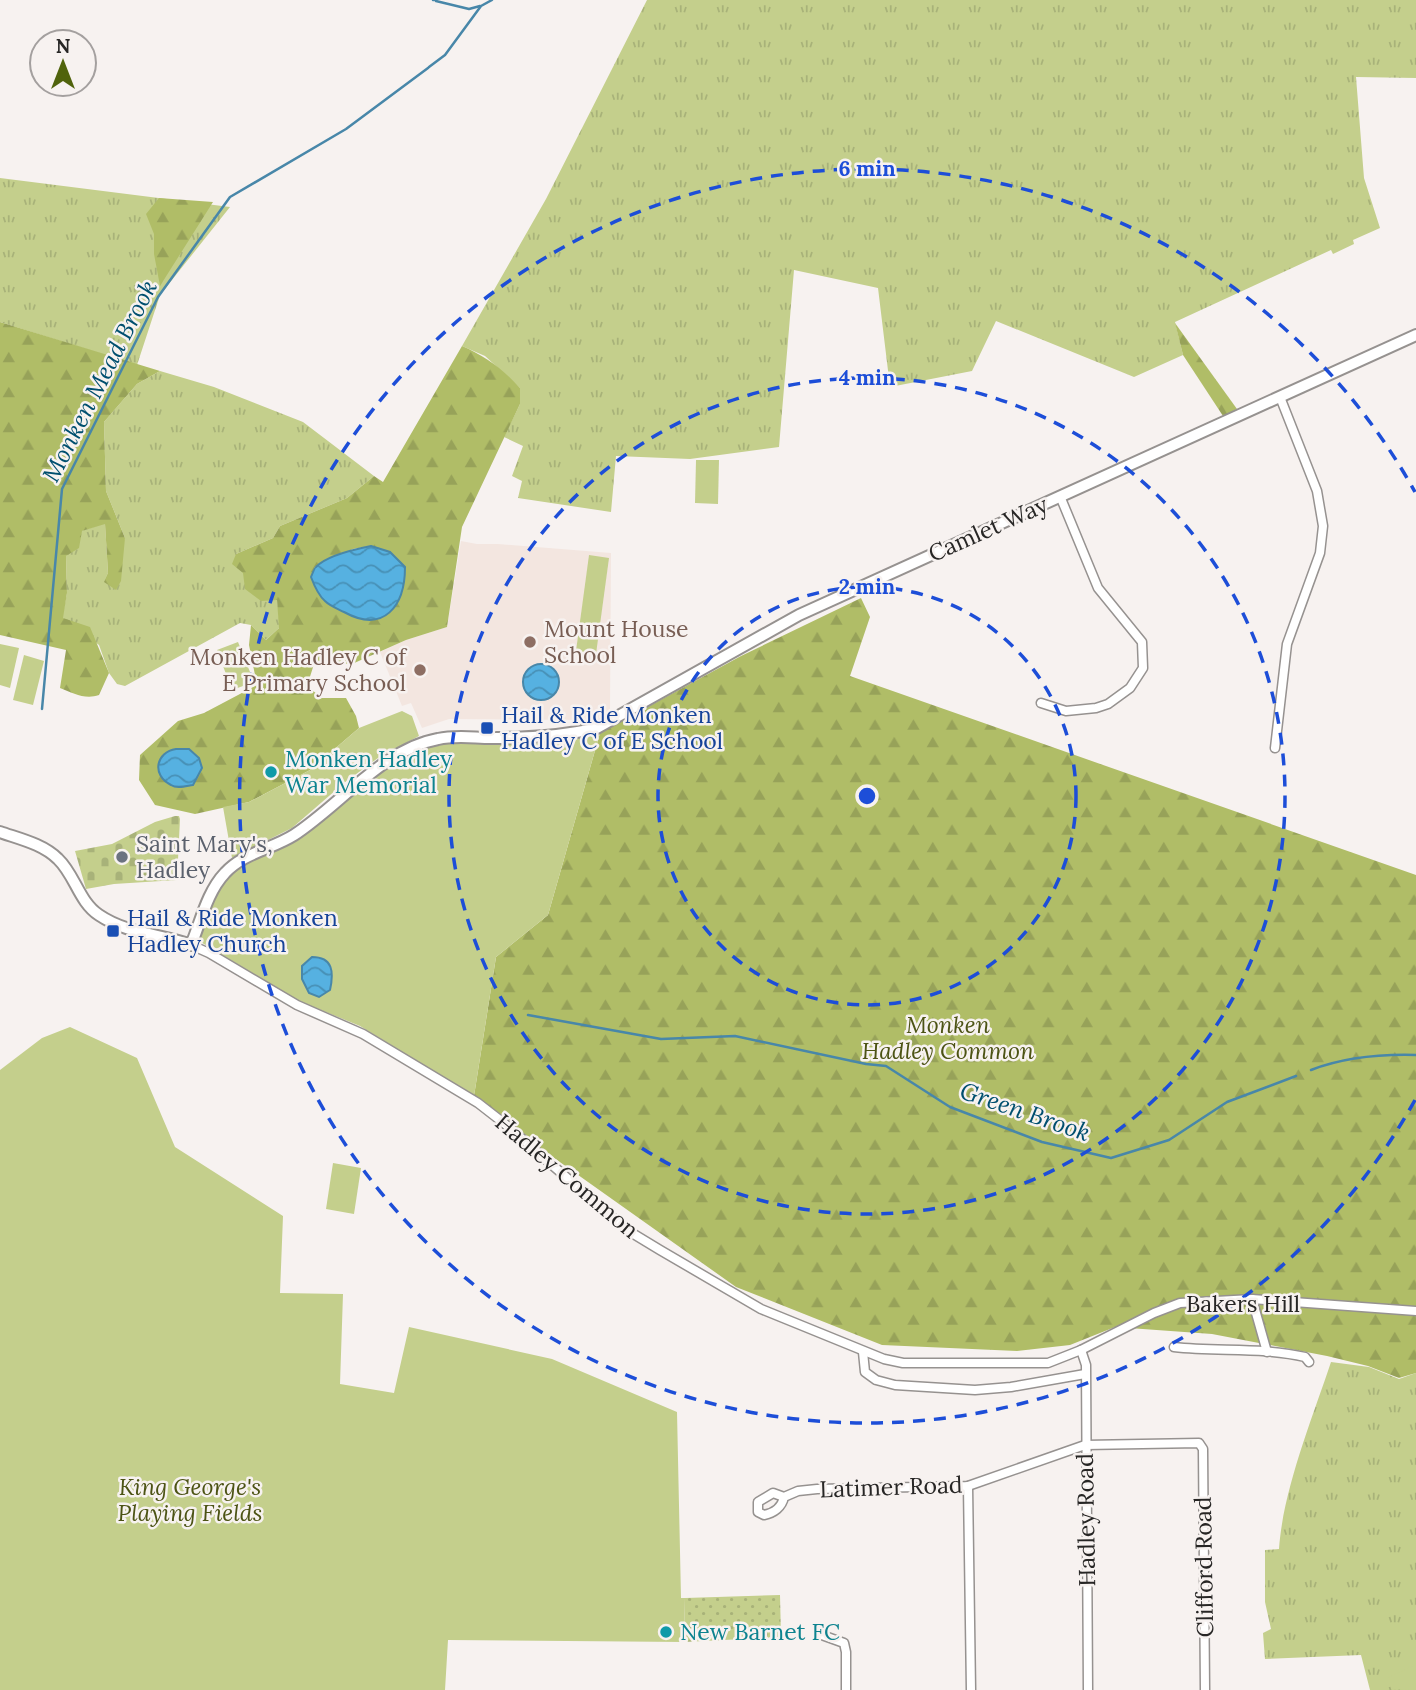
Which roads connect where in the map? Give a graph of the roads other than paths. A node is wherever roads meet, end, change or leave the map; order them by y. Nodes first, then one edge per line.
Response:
1 (1416, 335) edge
2 (1280, 397) junction
3 (1060, 496) junction
4 (1041, 703) dead end
5 (1275, 748) dead end
6 (0, 832) edge
7 (191, 945) junction
8 (1252, 1299) junction
9 (1416, 1311) edge
10 (1174, 1347) dead end
11 (1081, 1350) junction
12 (863, 1352) junction
13 (1267, 1352) junction
14 (1308, 1362) dead end
15 (1085, 1374) junction
16 (1202, 1444) joint
17 (1085, 1445) junction
18 (968, 1486) junction
19 (784, 1497) dead end
20 (819, 1634) dead end
21 (846, 1690) edge
22 (971, 1690) edge
23 (1088, 1690) edge
24 (1205, 1690) edge

1 - 2 street, Camlet Way
2 - 3 street, Camlet Way
2 - 5 street
3 - 4 street
3 - 7 street, Camlet Way
6 - 7 street
7 - 12 street, Hadley Common
8 - 9 street, Bakers Hill
8 - 11 street, Bakers Hill
8 - 13 street
10 - 13 street
11 - 12 street, Hadley Common
11 - 15 street, Hadley Road
12 - 15 street
13 - 14 street
15 - 17 street, Hadley Road
16 - 17 street, Latimer Road
16 - 24 street, Clifford Road
17 - 18 street, Latimer Road
17 - 23 street, Hadley Road
18 - 19 street, Latimer Road
18 - 22 street
20 - 21 street

